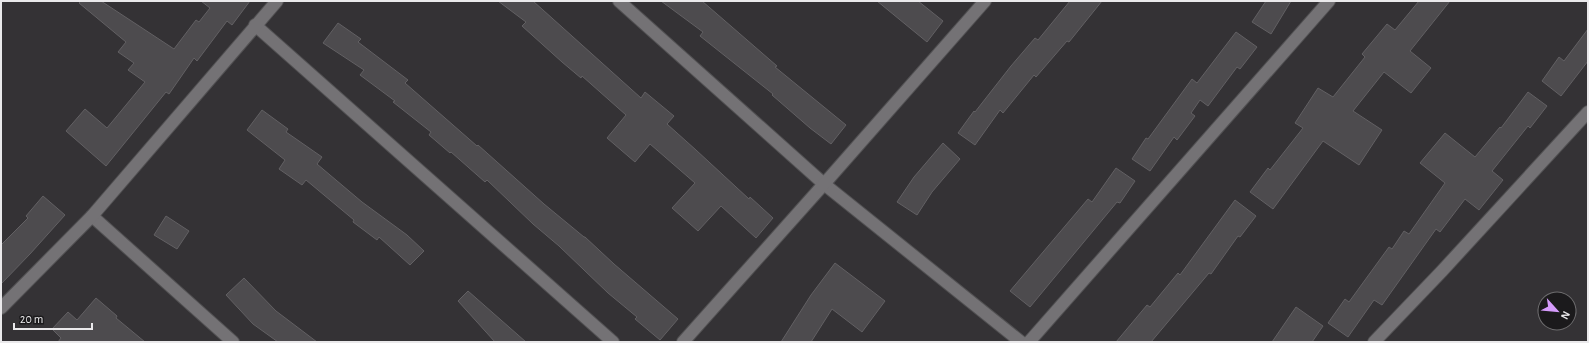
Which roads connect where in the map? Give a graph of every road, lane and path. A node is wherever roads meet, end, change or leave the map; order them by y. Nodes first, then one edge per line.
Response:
1 (277, 1) edge
2 (619, 1) edge
3 (985, 1) edge
4 (1329, 1) edge
5 (255, 25) junction
6 (1588, 112) edge
7 (824, 184) junction
8 (92, 216) junction
9 (1, 308) edge
10 (233, 342) edge
11 (612, 342) edge
12 (683, 342) edge
13 (1021, 342) edge
14 (1029, 342) edge
15 (1374, 342) edge

1 - 5 street
2 - 7 street
3 - 7 street
4 - 14 street
5 - 8 street
5 - 11 street
6 - 15 street
7 - 12 street
7 - 13 street
8 - 9 street
8 - 10 street

